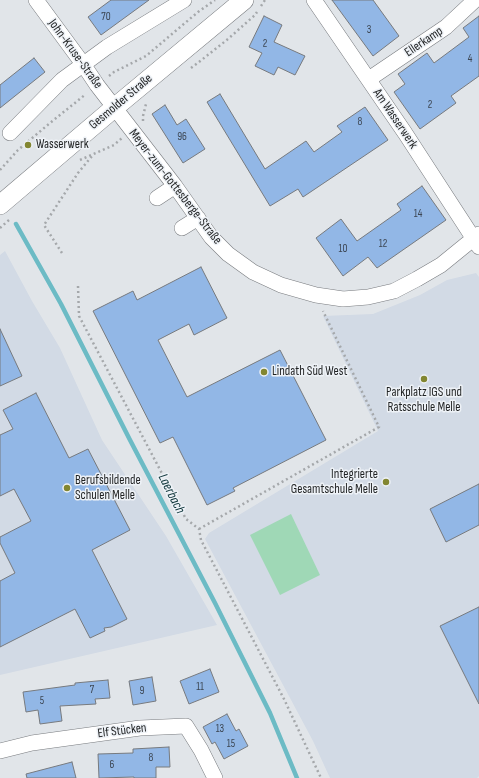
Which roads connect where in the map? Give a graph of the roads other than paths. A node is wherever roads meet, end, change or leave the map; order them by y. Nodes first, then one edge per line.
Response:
1 (36, 0) edge
2 (184, 0) edge
3 (244, 0) edge
4 (314, 0) edge
5 (475, 0) edge
6 (83, 64) junction
7 (368, 79) junction
8 (114, 108) junction
9 (10, 133) dead end
10 (175, 186) junction
11 (157, 198) dead end
12 (0, 205) edge
13 (198, 218) junction
14 (182, 228) dead end
15 (477, 240) edge
16 (0, 751) edge
17 (215, 778) edge

1 - 6 street, John-Kruse-Straße
2 - 6 street
3 - 8 main road, Gesmolder Straße
4 - 7 street, Am Wasserwerk
5 - 7 street, Ellerkamp
6 - 8 street, John-Kruse-Straße
6 - 9 street
7 - 15 street, Am Wasserwerk
8 - 10 street, Meyer-zum-Gottesberge-Straße
8 - 12 main road, Gesmolder Straße
10 - 11 street
10 - 13 street, Meyer-zum-Gottesberge-Straße
13 - 14 street
13 - 15 street, Meyer-zum-Gottesberge-Straße
16 - 17 street, Elf Stücken

